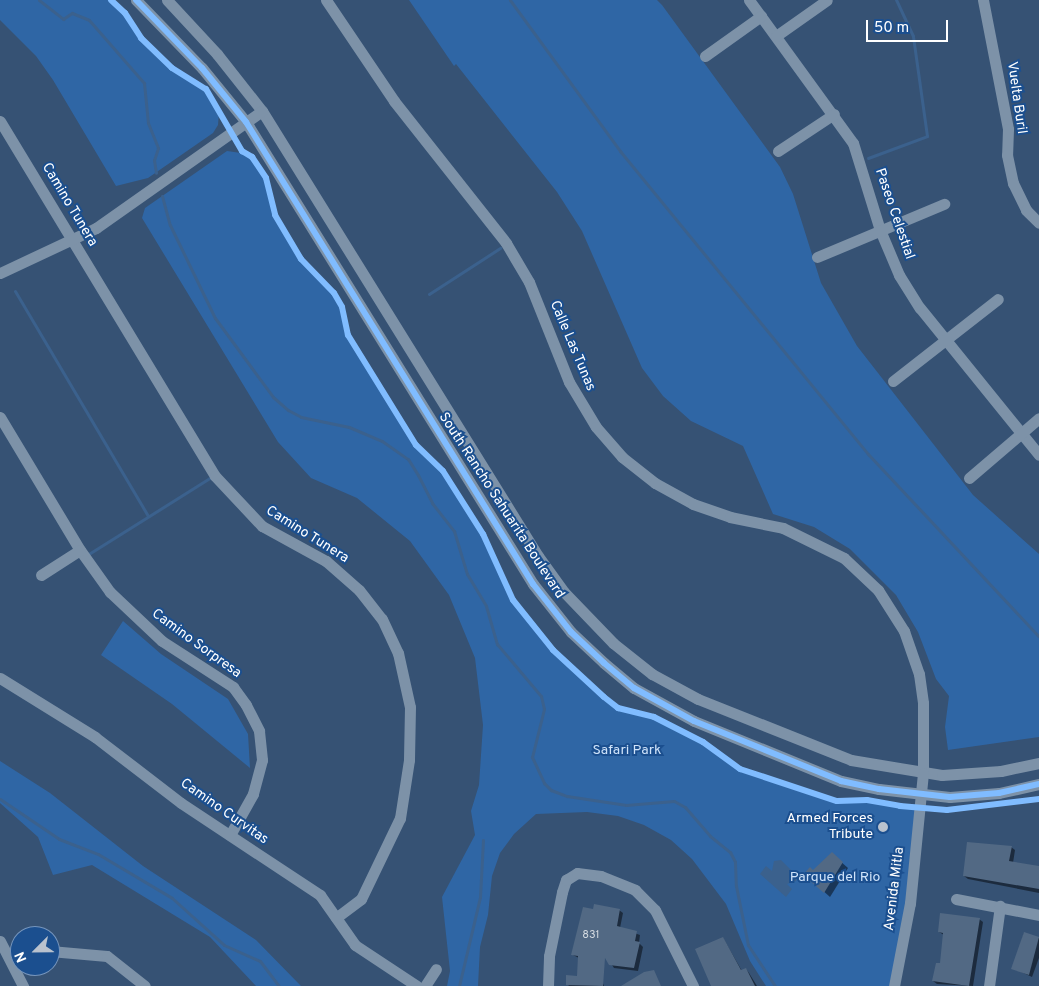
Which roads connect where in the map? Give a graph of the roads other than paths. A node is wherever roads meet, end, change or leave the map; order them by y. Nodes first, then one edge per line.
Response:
1 (136, 0) edge
2 (167, 0) edge
3 (326, 0) edge
4 (749, 0) edge
5 (827, 0) edge
6 (983, 0) edge
7 (761, 16) junction
8 (776, 36) junction
9 (705, 56) dead end
10 (262, 111) junction
11 (834, 114) junction
12 (0, 121) edge
13 (246, 122) junction
14 (778, 151) dead end
15 (944, 204) dead end
16 (1039, 223) edge
17 (880, 230) junction
18 (72, 240) junction
19 (817, 257) dead end
20 (0, 273) edge
21 (998, 299) dead end
22 (945, 340) junction
23 (893, 381) dead end
24 (0, 418) edge
25 (1039, 418) edge
26 (1021, 434) junction
27 (1039, 455) edge
28 (969, 478) dead end
29 (80, 550) junction
30 (41, 575) dead end
31 (0, 678) edge
32 (1039, 763) edge
33 (923, 773) junction
34 (1039, 784) edge
35 (921, 795) junction
36 (230, 835) junction
37 (956, 899) dead end
38 (1000, 906) junction
39 (1039, 916) edge
40 (336, 918) junction
41 (0, 941) edge
42 (60, 953) edge
43 (10, 955) edge
44 (436, 969) dead end
45 (145, 986) edge
46 (417, 986) edge
47 (425, 986) edge
48 (548, 986) edge
49 (693, 986) edge
50 (894, 986) edge
51 (989, 986) edge

1 - 13 street, South Rancho Sahuarita Boulevard
2 - 10 street, South Rancho Sahuarita Boulevard
3 - 33 street, Calle Las Tunas
4 - 7 street, Paseo Celestial
5 - 8 street
6 - 16 street, Vuelta Buril
7 - 8 street, Paseo Celestial
7 - 9 street
8 - 11 street, Paseo Celestial
10 - 13 street
10 - 33 street, South Rancho Sahuarita Boulevard
11 - 14 street
11 - 17 street, Paseo Celestial
12 - 18 street, Camino Tunera
13 - 18 street
13 - 35 street, South Rancho Sahuarita Boulevard
15 - 17 street
17 - 19 street
17 - 22 street, Paseo Celestial
18 - 20 street
18 - 40 street, Camino Tunera
21 - 22 street
22 - 23 street
22 - 26 street, Paseo Celestial
24 - 29 street, Camino Sorpresa
25 - 26 street
26 - 27 street, Paseo Celestial
26 - 28 street
29 - 30 street
29 - 36 street, Camino Sorpresa
31 - 36 street, Camino Curvitas
32 - 33 street, South Rancho Sahuarita Boulevard
33 - 35 street, Calle Las Tunas
34 - 35 street, South Rancho Sahuarita Boulevard
35 - 50 street, Avenida Mitla
36 - 40 street, Camino Curvitas
37 - 38 street
38 - 39 street
38 - 51 street
40 - 46 street, Camino Curvitas
41 - 43 street
42 - 45 street
44 - 47 street
48 - 49 street

